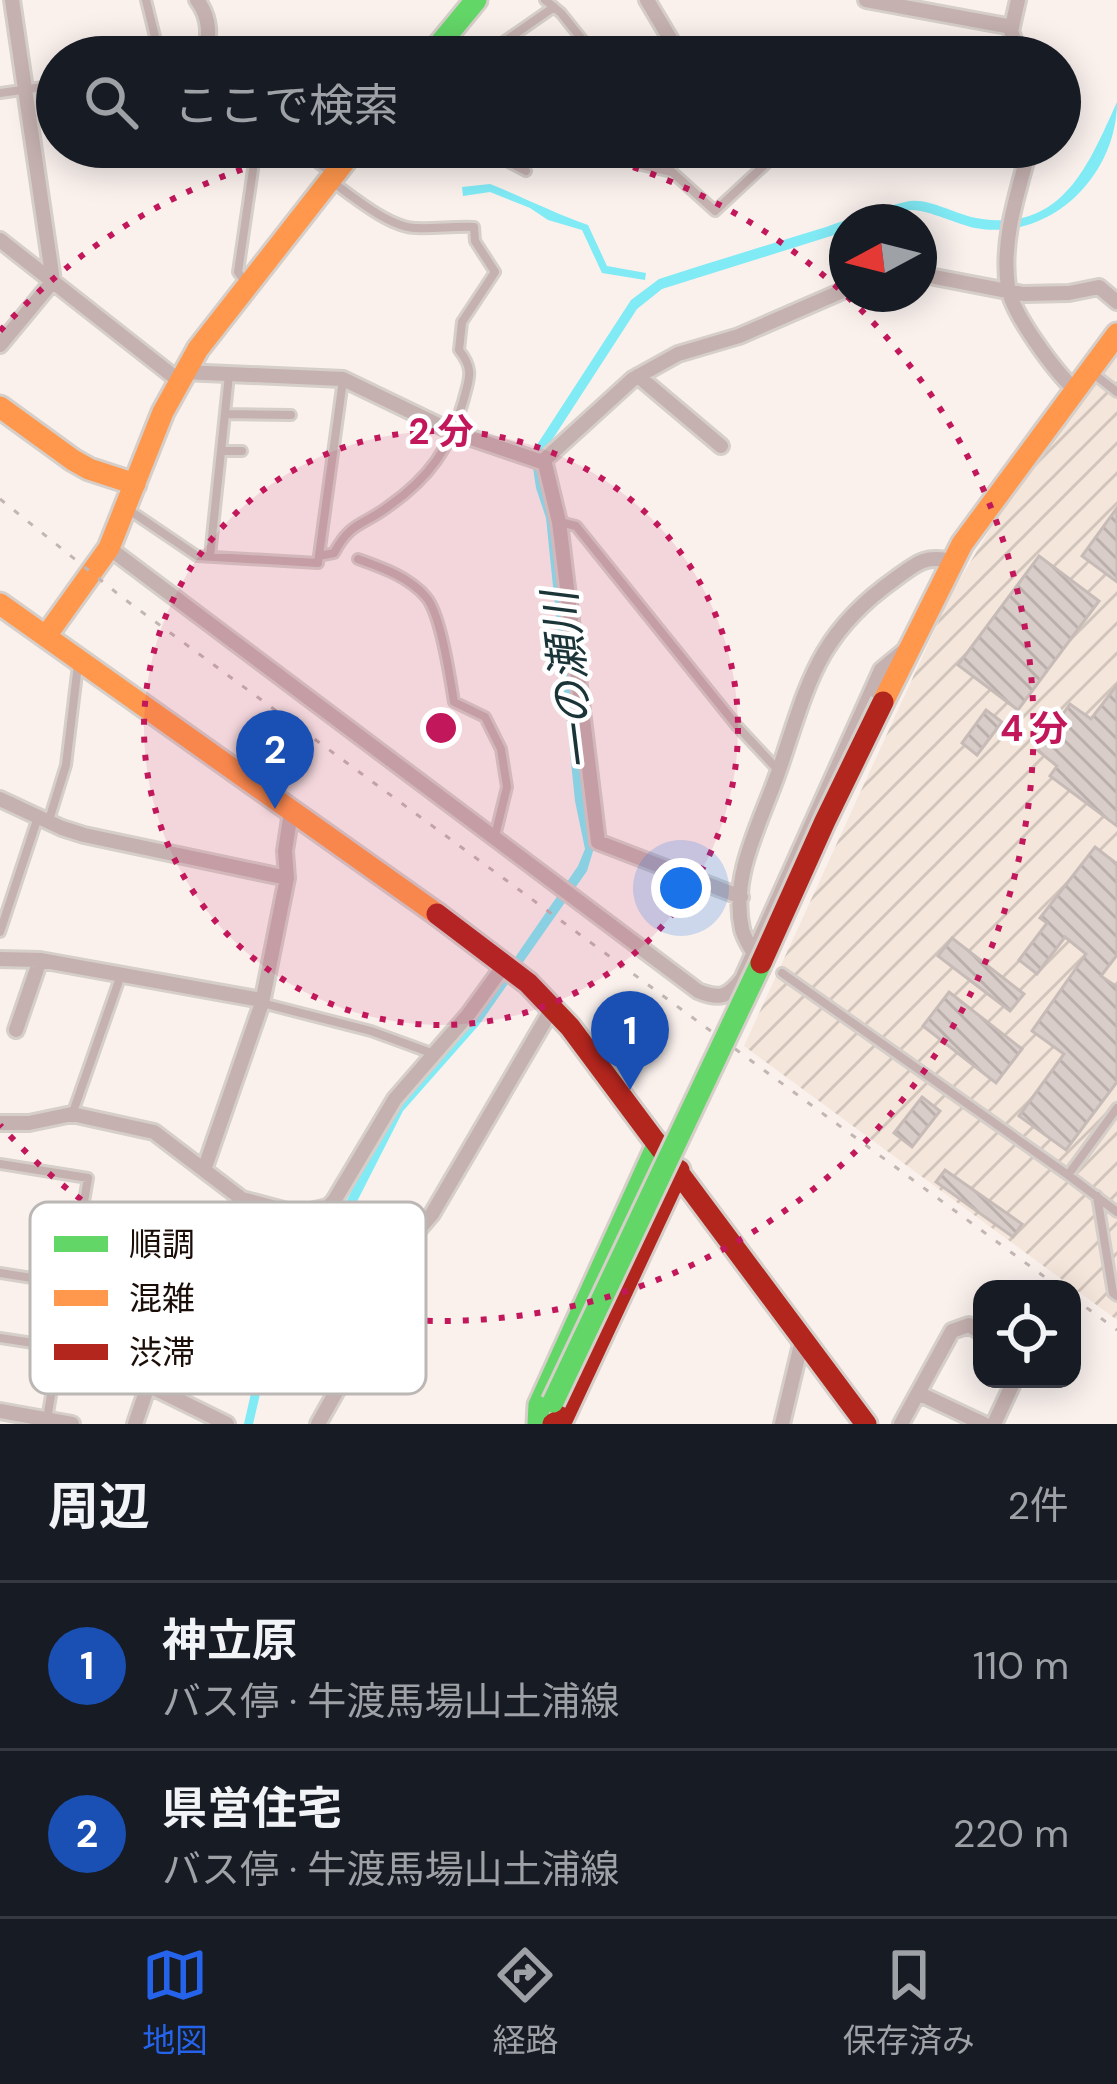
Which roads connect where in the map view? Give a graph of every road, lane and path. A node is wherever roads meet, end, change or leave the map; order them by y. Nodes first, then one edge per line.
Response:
1 (12, 0) edge
2 (146, 0) edge
3 (197, 0) edge
4 (476, 0) edge
5 (545, 0) edge
6 (646, 0) edge
7 (866, 0) edge
8 (1018, 0) edge
9 (554, 7) junction
10 (1012, 27) junction
11 (155, 36) edge
12 (206, 36) edge
13 (446, 36) edge
14 (512, 36) edge
15 (578, 36) edge
16 (668, 36) edge
17 (1012, 36) edge
18 (36, 87) edge
19 (25, 88) junction
20 (0, 93) edge
21 (36, 164) edge
22 (37, 168) edge
23 (253, 168) edge
24 (324, 168) edge
25 (339, 168) edge
26 (520, 168) edge
27 (654, 168) edge
28 (761, 168) edge
29 (1025, 168) edge
30 (526, 171) dead end
31 (333, 176) junction
32 (0, 240) edge
33 (937, 277) edge
34 (53, 281) junction
35 (247, 284) junction
36 (1008, 290) junction
37 (829, 297) edge
38 (1117, 302) edge
39 (1114, 344) edge
40 (0, 345) edge
41 (1090, 371) junction
42 (229, 375) junction
43 (181, 376) junction
44 (638, 376) junction
45 (343, 379) junction
46 (1076, 390) junction
47 (1117, 392) edge
48 (0, 406) edge
49 (225, 414) junction
50 (292, 415) dead end
51 (454, 432) junction
52 (721, 446) dead end
53 (221, 451) junction
54 (242, 451) dead end
55 (544, 460) junction
56 (135, 484) junction
57 (125, 508) junction
58 (559, 522) junction
59 (110, 548) junction
60 (210, 556) junction
61 (319, 556) junction
62 (358, 559) dead end
63 (952, 561) junction
64 (0, 604) edge
65 (46, 636) junction
66 (910, 646) junction
67 (79, 660) junction
68 (779, 771) junction
69 (0, 799) edge
70 (291, 812) junction
71 (43, 819) junction
72 (494, 837) junction
73 (287, 878) junction
74 (741, 897) junction
75 (0, 932) edge
76 (754, 954) junction
77 (0, 959) edge
78 (40, 960) junction
79 (505, 964) junction
80 (782, 973) dead end
81 (121, 975) junction
82 (262, 1003) junction
83 (553, 1006) junction
84 (16, 1030) dead end
85 (435, 1054) junction
86 (1117, 1108) edge
87 (72, 1114) junction
88 (0, 1124) edge
89 (658, 1143) junction
90 (0, 1164) edge
91 (204, 1170) junction
92 (679, 1170) junction
93 (1067, 1175) junction
94 (1096, 1196) junction
95 (84, 1202) edge
96 (250, 1202) edge
97 (333, 1202) edge
98 (1117, 1212) edge
99 (426, 1221) edge
100 (0, 1273) edge
101 (30, 1278) edge
102 (1117, 1296) edge
103 (973, 1327) edge
104 (803, 1336) junction
105 (0, 1338) edge
106 (30, 1343) edge
107 (1012, 1388) edge
108 (918, 1393) junction
109 (51, 1394) edge
110 (145, 1394) edge
111 (166, 1394) edge
112 (335, 1394) edge
113 (0, 1411) edge
114 (553, 1413) edge
115 (29, 1420) edge
116 (46, 1420) junction
117 (72, 1424) edge
118 (135, 1424) edge
119 (226, 1424) edge
120 (318, 1424) edge
121 (540, 1424) edge
122 (782, 1424) edge
123 (866, 1424) edge
124 (901, 1424) edge
125 (984, 1424) edge
126 (994, 1424) edge

1 - 19 street
2 - 11 lane
3 - 12 street
4 - 13 main road
5 - 9 lane
6 - 16 street
7 - 10 street
8 - 10 street
9 - 14 lane
9 - 15 lane
10 - 17 street
18 - 19 lane
19 - 20 lane
19 - 21 street
22 - 34 street
23 - 35 lane
24 - 31 street
25 - 31 main road
26 - 30 lane
27 - 28 lane
29 - 36 street
31 - 35 main road
31 - 51 lane
32 - 34 street
33 - 36 street
34 - 40 street
34 - 43 street
35 - 43 main road
36 - 38 street
36 - 46 street
37 - 44 street
39 - 41 main road
41 - 46 main road
41 - 47 lane
42 - 43 street
42 - 45 street
42 - 49 lane
43 - 56 main road
44 - 52 street
44 - 55 street
45 - 51 street
45 - 61 lane
46 - 63 main road
48 - 56 main road
49 - 50 lane
49 - 53 lane
51 - 55 street
51 - 61 lane
53 - 54 lane
53 - 60 lane
55 - 58 street
56 - 57 main road
57 - 59 main road
57 - 60 lane
58 - 68 lane
58 - 74 street
59 - 65 main road
59 - 72 street
60 - 61 lane
62 - 72 lane
63 - 66 main road
63 - 68 street
64 - 65 main road
65 - 67 main road
66 - 76 street
66 - 114 main road, bridge
67 - 70 main road
67 - 71 lane
68 - 74 street
69 - 71 street
70 - 73 street
70 - 79 main road
71 - 73 street
71 - 75 lane
72 - 76 street
73 - 82 street
74 - 76 street
77 - 78 street
78 - 81 street
78 - 84 street
79 - 83 main road
79 - 85 street
80 - 93 lane
81 - 82 street
81 - 87 lane
82 - 85 lane
82 - 91 street
83 - 89 main road
83 - 99 street
85 - 97 street
86 - 93 lane
87 - 88 street
87 - 91 street
89 - 92 main road
89 - 121 main road
90 - 95 lane
91 - 96 street
92 - 104 main road
92 - 114 main road
93 - 94 lane
94 - 98 lane
94 - 102 lane
100 - 101 lane
103 - 108 street
104 - 122 street
104 - 123 main road
105 - 106 lane
107 - 126 street
108 - 124 street
108 - 125 street
109 - 116 lane
110 - 118 street
111 - 119 street
112 - 120 street
113 - 115 street
114 - 121 main road
115 - 116 street
116 - 117 street

